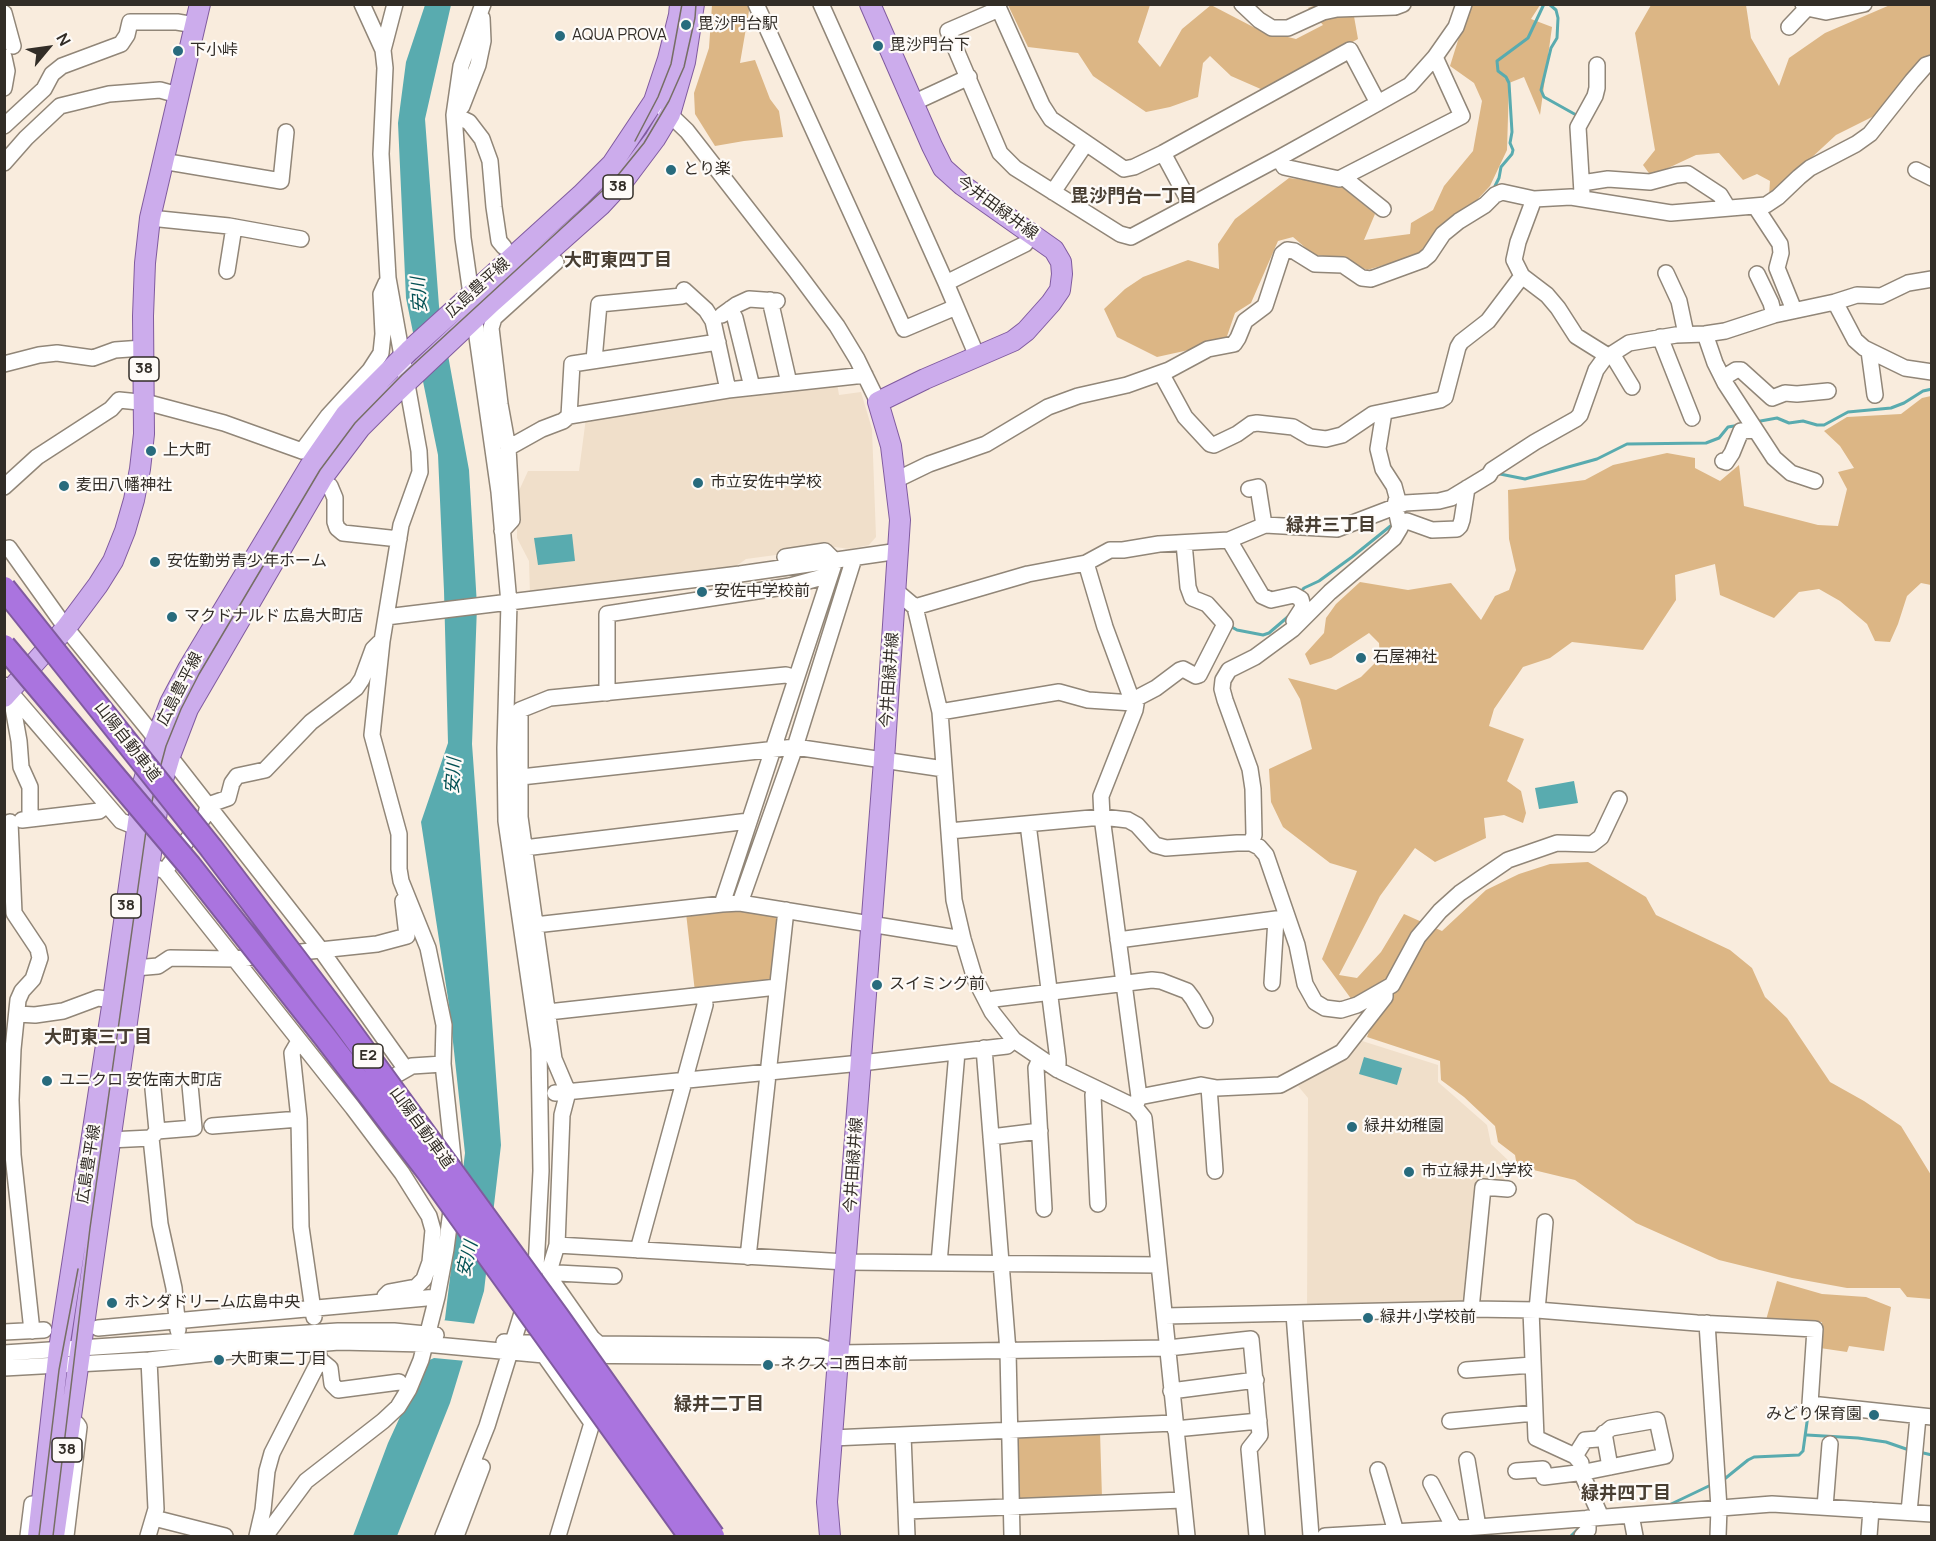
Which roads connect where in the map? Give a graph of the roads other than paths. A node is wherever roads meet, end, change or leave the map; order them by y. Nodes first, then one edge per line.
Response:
1 (200, 4) edge
2 (362, 4) edge
3 (395, 4) edge
4 (680, 4) edge
5 (694, 4) edge
6 (756, 4) edge
7 (821, 4) edge
8 (870, 4) edge
9 (1242, 4) edge
10 (1404, 4) edge
11 (1464, 4) edge
12 (1864, 4) edge
13 (1805, 6) edge
14 (482, 7) edge
15 (4, 13) edge
16 (195, 25) junction
17 (1789, 27) dead end
18 (383, 50) junction
19 (1435, 57) junction
20 (7, 61) edge
21 (1932, 63) edge
22 (1597, 65) dead end
23 (969, 77) junction
24 (4, 88) edge
25 (178, 95) junction
26 (654, 101) junction
27 (913, 103) junction
28 (1378, 104) junction
29 (670, 114) junction
30 (453, 115) junction
31 (4, 126) edge
32 (286, 132) dead end
33 (1086, 143) junction
34 (1163, 153) junction
35 (1279, 158) junction
36 (162, 162) junction
37 (4, 163) edge
38 (1916, 170) dead end
39 (1343, 177) junction
40 (1932, 178) edge
41 (1582, 183) junction
42 (1053, 192) junction
43 (1534, 199) junction
44 (1582, 200) junction
45 (1191, 205) junction
46 (1755, 206) junction
47 (1728, 208) junction
48 (1383, 209) dead end
49 (150, 218) junction
50 (234, 227) junction
51 (1032, 234) junction
52 (301, 239) dead end
53 (504, 247) dead end
54 (556, 262) dead end
55 (227, 271) dead end
56 (1666, 273) dead end
57 (1757, 274) dead end
58 (1522, 276) junction
59 (388, 278) junction
60 (1932, 279) edge
61 (946, 283) junction
62 (468, 297) junction
63 (1835, 302) junction
64 (956, 307) junction
65 (730, 309) junction
66 (1794, 310) junction
67 (1774, 315) junction
68 (713, 321) junction
69 (472, 322) junction
70 (1686, 334) junction
71 (1705, 334) junction
72 (1660, 337) junction
73 (718, 342) junction
74 (144, 348) junction
75 (1869, 351) junction
76 (406, 354) junction
77 (1610, 355) junction
78 (977, 356) junction
79 (594, 360) junction
80 (4, 364) edge
81 (1932, 372) edge
82 (1161, 373) junction
83 (865, 375) junction
84 (412, 377) junction
85 (1723, 378) junction
86 (789, 383) junction
87 (752, 387) junction
88 (1632, 387) dead end
89 (728, 390) junction
90 (1828, 391) dead end
91 (1875, 395) dead end
92 (144, 402) junction
93 (878, 402) junction
94 (1384, 412) junction
95 (569, 416) junction
96 (1692, 418) dead end
97 (1755, 430) junction
98 (508, 448) junction
99 (1723, 461) dead end
100 (896, 480) junction
101 (1815, 480) dead end
102 (330, 486) dead end
103 (4, 487) edge
104 (1249, 489) dead end
105 (1467, 489) junction
106 (1395, 505) junction
107 (1399, 523) junction
108 (1264, 525) junction
109 (502, 531) junction
110 (399, 539) junction
111 (1229, 540) junction
112 (1184, 543) junction
113 (9, 548) dead end
114 (898, 551) junction
115 (854, 558) junction
116 (1086, 563) junction
117 (833, 568) junction
118 (4, 588) edge
119 (896, 591) junction
120 (505, 603) junction
121 (915, 606) junction
122 (386, 617) junction
123 (66, 628) junction
124 (382, 641) junction
125 (1274, 644) junction
126 (4, 646) edge
127 (796, 678) junction
128 (6, 691) edge
129 (607, 693) junction
130 (1134, 707) junction
131 (940, 712) junction
132 (156, 739) junction
133 (795, 747) junction
134 (772, 749) junction
135 (170, 756) junction
136 (884, 760) junction
137 (944, 769) junction
138 (521, 777) junction
139 (1619, 799) dead end
140 (107, 805) junction
141 (208, 805) junction
142 (1102, 817) junction
143 (30, 819) junction
144 (749, 821) junction
145 (7, 822) edge
146 (1028, 824) junction
147 (136, 827) junction
148 (949, 831) junction
149 (1251, 843) junction
150 (524, 848) junction
151 (157, 868) junction
152 (401, 881) junction
153 (741, 903) junction
154 (722, 904) junction
155 (786, 910) junction
156 (1282, 920) junction
157 (872, 924) junction
158 (535, 925) junction
159 (963, 939) junction
160 (1118, 940) junction
161 (321, 950) junction
162 (235, 958) junction
163 (135, 968) junction
164 (1124, 983) junction
165 (1272, 983) dead end
166 (777, 987) junction
167 (1385, 990) junction
168 (1050, 993) junction
169 (704, 995) junction
170 (113, 1000) junction
171 (987, 1002) junction
172 (13, 1004) edge
173 (548, 1012) junction
174 (1206, 1020) dead end
175 (1014, 1040) junction
176 (299, 1041) junction
177 (984, 1048) junction
178 (539, 1049) junction
179 (957, 1052) junction
180 (1040, 1059) junction
181 (861, 1063) junction
182 (443, 1064) junction
183 (405, 1068) junction
184 (1058, 1070) junction
185 (768, 1072) junction
186 (684, 1080) junction
187 (190, 1085) dead end
188 (1209, 1086) junction
189 (1095, 1088) junction
190 (153, 1089) dead end
191 (562, 1092) junction
192 (1137, 1102) junction
193 (353, 1108) junction
194 (299, 1119) junction
195 (212, 1126) dead end
196 (1040, 1131) junction
197 (154, 1134) junction
198 (541, 1137) junction
199 (991, 1137) junction
200 (109, 1140) junction
201 (9, 1158) edge
202 (1215, 1171) dead end
203 (1508, 1189) dead end
204 (1098, 1204) dead end
205 (1044, 1209) dead end
206 (1545, 1221) dead end
207 (557, 1245) junction
208 (638, 1250) junction
209 (748, 1257) junction
210 (846, 1262) junction
211 (939, 1263) junction
212 (1002, 1264) junction
213 (1159, 1265) junction
214 (614, 1276) dead end
215 (550, 1278) junction
216 (437, 1297) junction
217 (384, 1301) junction
218 (1471, 1309) junction
219 (1534, 1310) junction
220 (314, 1314) junction
221 (1294, 1314) junction
222 (1165, 1316) junction
223 (177, 1321) junction
224 (1707, 1323) junction
225 (98, 1328) dead end
226 (4, 1332) edge
227 (428, 1339) junction
228 (179, 1342) junction
229 (508, 1348) junction
230 (1168, 1348) junction
231 (601, 1350) junction
232 (1008, 1351) junction
233 (4, 1353) edge
234 (839, 1353) junction
235 (544, 1355) junction
236 (80, 1356) junction
237 (59, 1357) junction
238 (149, 1360) junction
239 (1532, 1365) junction
240 (4, 1368) edge
241 (1466, 1370) dead end
242 (1256, 1380) junction
243 (399, 1382) dead end
244 (1172, 1391) junction
245 (1534, 1413) junction
246 (491, 1416) junction
247 (1925, 1417) edge
248 (1259, 1421) junction
249 (1450, 1421) dead end
250 (75, 1422) junction
251 (1175, 1426) junction
252 (1008, 1430) junction
253 (1604, 1433) junction
254 (903, 1435) junction
255 (45, 1437) junction
256 (832, 1438) junction
257 (1830, 1444) dead end
258 (1575, 1456) junction
259 (1467, 1461) dead end
260 (1610, 1467) junction
261 (1378, 1470) dead end
262 (1516, 1471) dead end
263 (1583, 1472) junction
264 (1431, 1482) dead end
265 (1182, 1500) junction
266 (1010, 1506) junction
267 (1825, 1507) junction
268 (1719, 1508) junction
269 (1871, 1510) junction
270 (907, 1511) junction
271 (1909, 1512) junction
272 (1932, 1514) edge
273 (1631, 1515) junction
274 (154, 1518) junction
275 (1595, 1518) junction
276 (1478, 1527) junction
277 (1454, 1528) junction
278 (1389, 1534) edge
279 (28, 1536) edge
280 (38, 1536) edge
281 (54, 1536) edge
282 (66, 1536) edge
283 (148, 1536) edge
284 (225, 1536) edge
285 (257, 1536) edge
286 (267, 1536) edge
287 (443, 1536) edge
288 (456, 1536) edge
289 (558, 1536) edge
290 (690, 1536) edge
291 (713, 1536) edge
292 (830, 1536) edge
293 (907, 1536) edge
294 (1011, 1536) edge
295 (1187, 1536) edge
296 (1257, 1536) edge
297 (1311, 1536) edge
298 (1325, 1536) edge
299 (1582, 1536) edge
300 (1635, 1536) edge
301 (1718, 1536) edge
302 (1869, 1536) edge

1 - 16 main road, 38
2 - 18 street
3 - 18 street
4 - 26 main road, 広島豊平線 / 38
5 - 29 main road, 広島豊平線 / 38
6 - 64 street
7 - 61 street
8 - 27 main road, 今井田緑井線
9 - 10 street
11 - 19 street
12 - 13 street
13 - 17 street
14 - 30 street
15 - 20 street
16 - 25 main road, 38
16 - 31 street
18 - 59 street
19 - 28 street
19 - 39 street
20 - 24 street
21 - 46 street
22 - 41 street
23 - 27 street
23 - 33 street
23 - 42 street
25 - 36 main road, 38
25 - 37 street
26 - 29 street
26 - 62 main road, 広島豊平線 / 38
27 - 51 main road, 今井田緑井線
28 - 34 street
28 - 35 street
29 - 69 main road, 広島豊平線 / 38
29 - 83 street
30 - 53 street
30 - 62 street
32 - 36 street
33 - 34 street
33 - 42 street
34 - 45 street
35 - 39 street
35 - 45 street
36 - 49 main road, 38
38 - 40 street
39 - 48 street
41 - 44 street
41 - 47 street
42 - 45 street
43 - 44 street
43 - 58 street
43 - 82 street
44 - 47 street
46 - 47 street
46 - 66 street
49 - 50 street
49 - 74 main road, 38
50 - 52 street
50 - 55 street
51 - 61 street
51 - 78 main road, 今井田緑井線
54 - 98 street
56 - 70 street
57 - 67 street
58 - 77 street
58 - 94 street
59 - 76 street
59 - 92 street
60 - 63 street
61 - 64 street
62 - 69 street
62 - 76 main road, 広島豊平線 / 38
63 - 66 street
63 - 75 street
64 - 78 street
65 - 68 street
65 - 86 street
65 - 87 street
66 - 67 street
67 - 71 street
68 - 73 street
68 - 79 street
69 - 84 main road, 広島豊平線 / 38
69 - 109 street
70 - 71 street
70 - 72 street
71 - 85 street
72 - 77 street
72 - 96 street
73 - 79 street
73 - 89 street
74 - 80 street
74 - 92 main road, 38
75 - 81 street
75 - 91 street
76 - 84 street
76 - 132 main road, 広島豊平線 / 38
77 - 88 street
77 - 105 street
78 - 93 main road, 今井田緑井線
79 - 95 street
82 - 94 street
82 - 100 street
83 - 86 street
83 - 93 street
84 - 110 street
84 - 135 main road, 広島豊平線 / 38
85 - 90 street
85 - 97 street
86 - 87 street
87 - 89 street
89 - 95 street
92 - 103 street
92 - 123 main road, 38
93 - 100 main road, 今井田緑井線
94 - 106 street
95 - 98 street
97 - 99 street
97 - 101 street
98 - 109 street
100 - 114 main road, 今井田緑井線
102 - 110 street
104 - 108 street
105 - 106 street
105 - 107 street
106 - 107 street
106 - 108 street
107 - 125 street
108 - 111 street
109 - 120 street
110 - 122 street
111 - 112 street
111 - 125 street
112 - 116 street
112 - 130 street
113 - 123 street
114 - 115 street
114 - 119 main road, 今井田緑井線
115 - 117 street
115 - 133 street
116 - 121 street
116 - 130 street
117 - 120 street
117 - 127 street
117 - 129 street
118 - 291 highway, 山陽自動車道 / E2, bridge
119 - 121 street
119 - 136 main road, 今井田緑井線
120 - 122 street
120 - 178 street
121 - 131 street
122 - 124 street
123 - 128 main road, 38
123 - 132 street
124 - 141 street
124 - 152 street
125 - 149 street
126 - 290 highway, 山陽自動車道 / E2, bridge
127 - 129 street
127 - 134 street
128 - 140 street
128 - 143 street
129 - 138 street
130 - 131 street
130 - 142 street
131 - 137 street
132 - 135 street
132 - 147 main road, 広島豊平線 / 38
133 - 134 street
133 - 136 street
133 - 153 street
134 - 138 street
134 - 144 street
135 - 141 street
135 - 151 main road, 広島豊平線 / 38
136 - 137 street
136 - 157 main road, 今井田緑井線
137 - 148 street
138 - 150 street
139 - 167 street
140 - 143 street
140 - 147 street
141 - 151 street
141 - 161 street
142 - 146 street
142 - 149 street
142 - 160 street
143 - 145 street
144 - 150 street
144 - 154 street
145 - 172 street
146 - 148 street
146 - 168 street
147 - 170 main road, 広島豊平線 / 38
148 - 159 street
149 - 156 street
150 - 158 street
151 - 162 street
151 - 163 main road, 広島豊平線 / 38
152 - 161 street
152 - 182 street
153 - 154 street
153 - 155 street
154 - 158 street
155 - 157 street
155 - 166 street
156 - 160 street
156 - 165 street
156 - 167 street
157 - 159 street
157 - 181 main road, 今井田緑井線
158 - 173 street
159 - 171 street
160 - 164 street
161 - 162 street
161 - 183 street
162 - 163 street
162 - 176 street
163 - 200 main road, 広島豊平線 / 38
164 - 168 street
164 - 174 street
164 - 192 street
166 - 169 street
166 - 185 street
167 - 188 street
168 - 171 street
168 - 184 street
169 - 173 street
169 - 186 street
170 - 172 street
170 - 237 main road, 広島豊平線 / 38
171 - 175 street
172 - 201 street
173 - 191 street
175 - 177 street
175 - 180 street
176 - 193 street
176 - 194 street
177 - 179 street
177 - 199 street
178 - 191 street
178 - 198 street
179 - 181 street
179 - 211 street
180 - 184 street
180 - 196 street
181 - 185 street
181 - 210 main road, 今井田緑井線
182 - 183 street
182 - 216 street
183 - 193 street
184 - 189 street
185 - 186 street
185 - 209 street
186 - 191 street
186 - 208 street
187 - 197 street
188 - 192 street
188 - 202 street
189 - 192 street
189 - 204 street
190 - 197 street
191 - 198 street
191 - 207 street
192 - 213 street
193 - 217 street
194 - 195 street
194 - 220 street
196 - 199 street
196 - 205 street
197 - 200 street
197 - 223 street
198 - 229 street
199 - 212 street
200 - 236 main road, 広島豊平線 / 38
201 - 226 street
203 - 218 street
206 - 219 street
207 - 208 street
207 - 215 street
208 - 209 street
209 - 210 street
210 - 211 street
210 - 234 main road, 今井田緑井線
211 - 212 street
212 - 213 street
212 - 232 street
213 - 222 street
214 - 215 street
215 - 231 street
216 - 217 street
216 - 227 street
217 - 220 street
218 - 219 street
218 - 221 street
219 - 224 street
219 - 239 street
220 - 223 street
221 - 222 street
221 - 297 street
222 - 230 street
223 - 225 street
223 - 228 street
224 - 247 street
224 - 268 street
227 - 228 street
227 - 229 street
227 - 238 street
227 - 286 street
228 - 236 street
229 - 231 street
229 - 235 street
229 - 246 street
230 - 232 street
230 - 242 street
230 - 244 street
231 - 234 street
231 - 235 street
232 - 234 street
232 - 252 street
233 - 237 street
234 - 256 main road, 今井田緑井線
235 - 289 street
236 - 237 street
236 - 238 street
236 - 250 main road, 広島豊平線 / 38
237 - 240 street
237 - 255 main road, 広島豊平線 / 38
238 - 274 street
239 - 241 street
239 - 245 street
242 - 244 street
242 - 248 street
243 - 285 street
244 - 251 street
245 - 249 street
245 - 258 street
246 - 287 street
246 - 288 street
247 - 271 street
248 - 251 street
248 - 296 street
250 - 281 main road, 広島豊平線 / 38
250 - 282 street
251 - 252 street
251 - 265 street
252 - 254 street
252 - 266 street
253 - 258 street
253 - 260 street
253 - 260 street
254 - 256 street
254 - 270 street
255 - 279 street
255 - 280 main road, 広島豊平線 / 38
256 - 292 main road, 今井田緑井線
257 - 267 street
258 - 263 street
259 - 276 street
260 - 263 street
261 - 278 street
262 - 263 street
263 - 275 street
264 - 277 street
265 - 266 street
265 - 295 street
266 - 270 street
266 - 294 street
267 - 268 street
267 - 269 street
268 - 273 street
268 - 301 street
269 - 271 street
269 - 302 street
270 - 293 street
271 - 272 street
273 - 275 street
273 - 300 street
274 - 283 street
274 - 284 street
275 - 276 street
275 - 299 street
276 - 277 street
277 - 278 street
278 - 298 street

